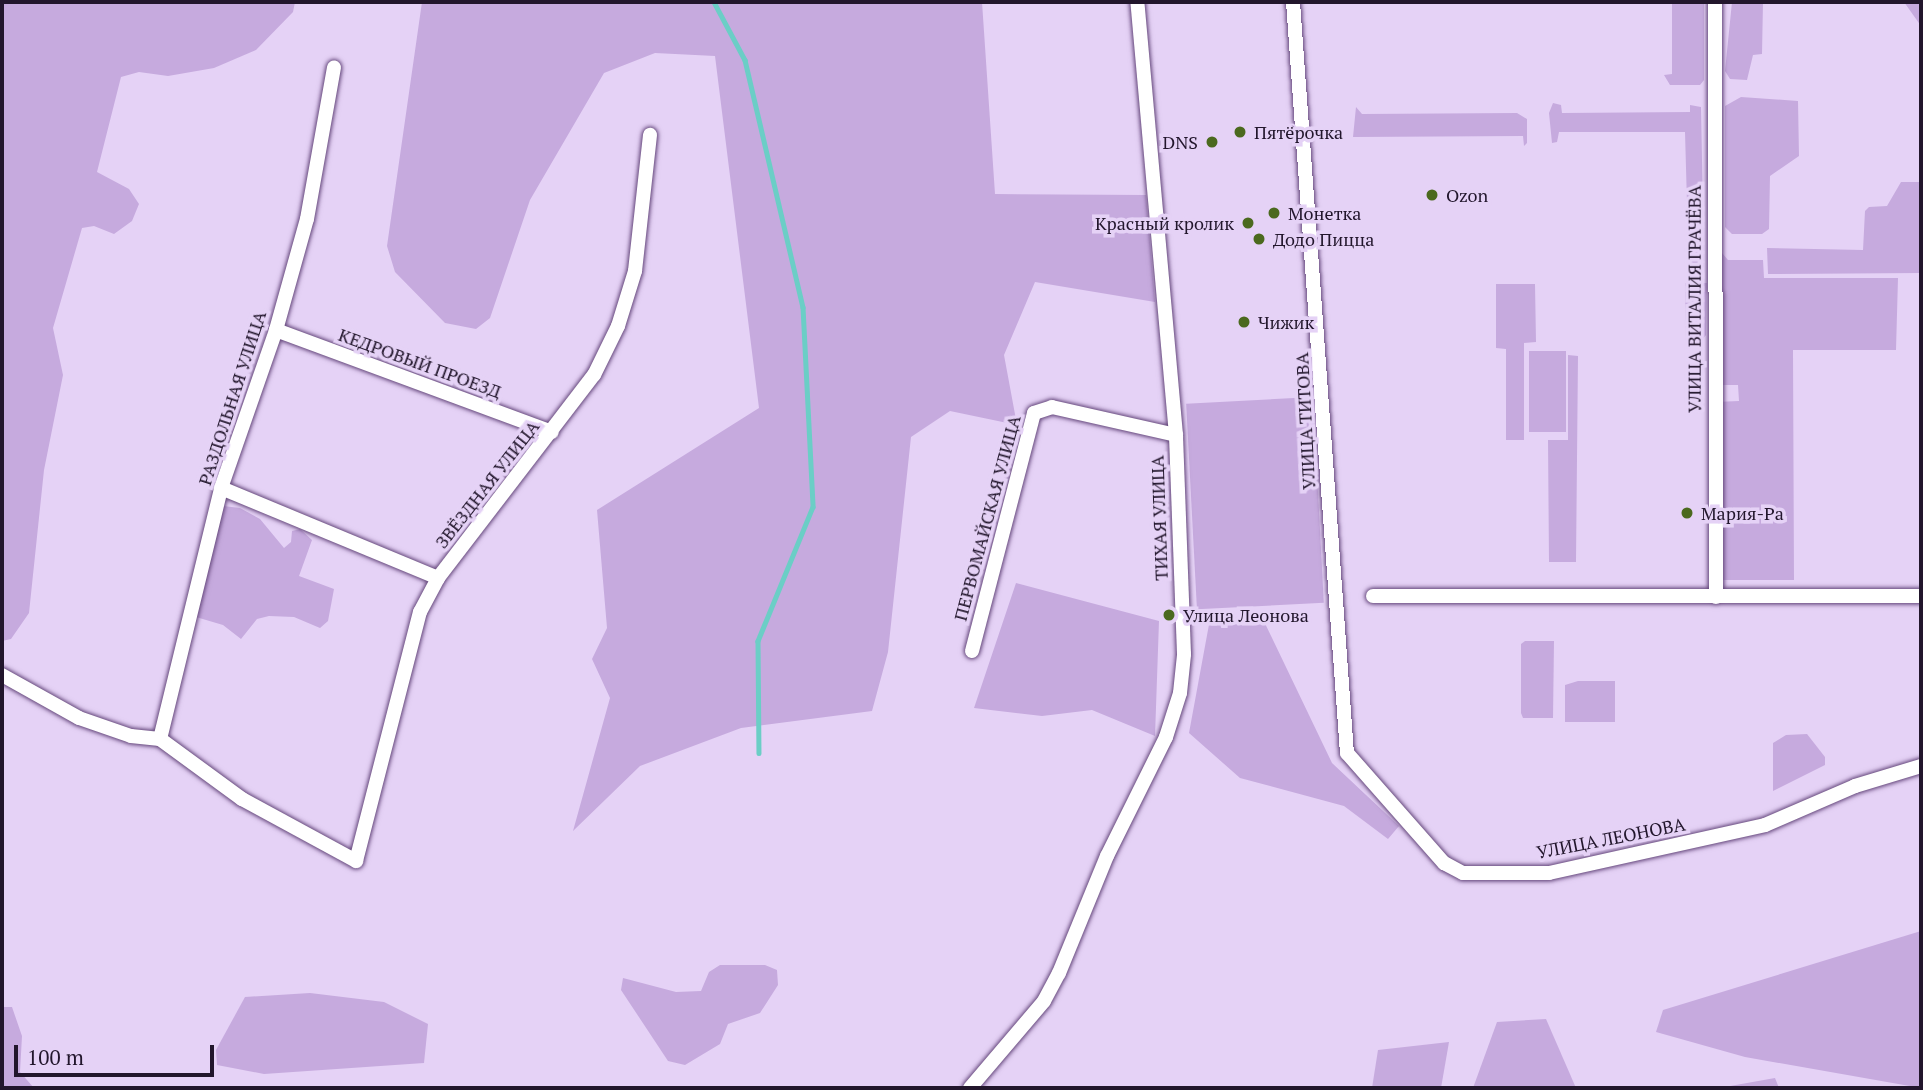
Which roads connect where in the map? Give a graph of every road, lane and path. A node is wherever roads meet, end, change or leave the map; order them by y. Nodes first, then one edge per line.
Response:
1 (1136, 2) edge
2 (1293, 2) edge
3 (1715, 2) edge
4 (334, 68) dead end
5 (650, 135) dead end
6 (276, 330) junction
7 (552, 432) junction
8 (1176, 435) junction
9 (221, 488) junction
10 (438, 578) junction
11 (1373, 596) dead end
12 (1921, 596) edge
13 (1716, 597) junction
14 (972, 651) dead end
15 (2, 675) edge
16 (160, 738) junction
17 (1347, 753) joint
18 (1921, 766) edge
19 (970, 1088) edge

1 - 8 street, ТИХАЯ УЛИЦА
2 - 17 street, УЛИЦА ТИТОВА
3 - 13 street, УЛИЦА ВИТАЛИЯ ГРАЧЁВА
4 - 6 street, РАЗДОЛЬНАЯ УЛИЦА
5 - 7 street, ЗВЁЗДНАЯ УЛИЦА
6 - 7 street, КЕДРОВЫЙ ПРОЕЗД
6 - 9 street, РАЗДОЛЬНАЯ УЛИЦА
7 - 10 street, ЗВЁЗДНАЯ УЛИЦА
8 - 14 street, ПЕРВОМАЙСКАЯ УЛИЦА
8 - 19 street, ТИХАЯ УЛИЦА
9 - 10 street
9 - 16 street, РАЗДОЛЬНАЯ УЛИЦА
10 - 16 street, ЗВЁЗДНАЯ УЛИЦА
11 - 13 street
12 - 13 street
15 - 16 street
17 - 18 street, УЛИЦА ЛЕОНОВА

